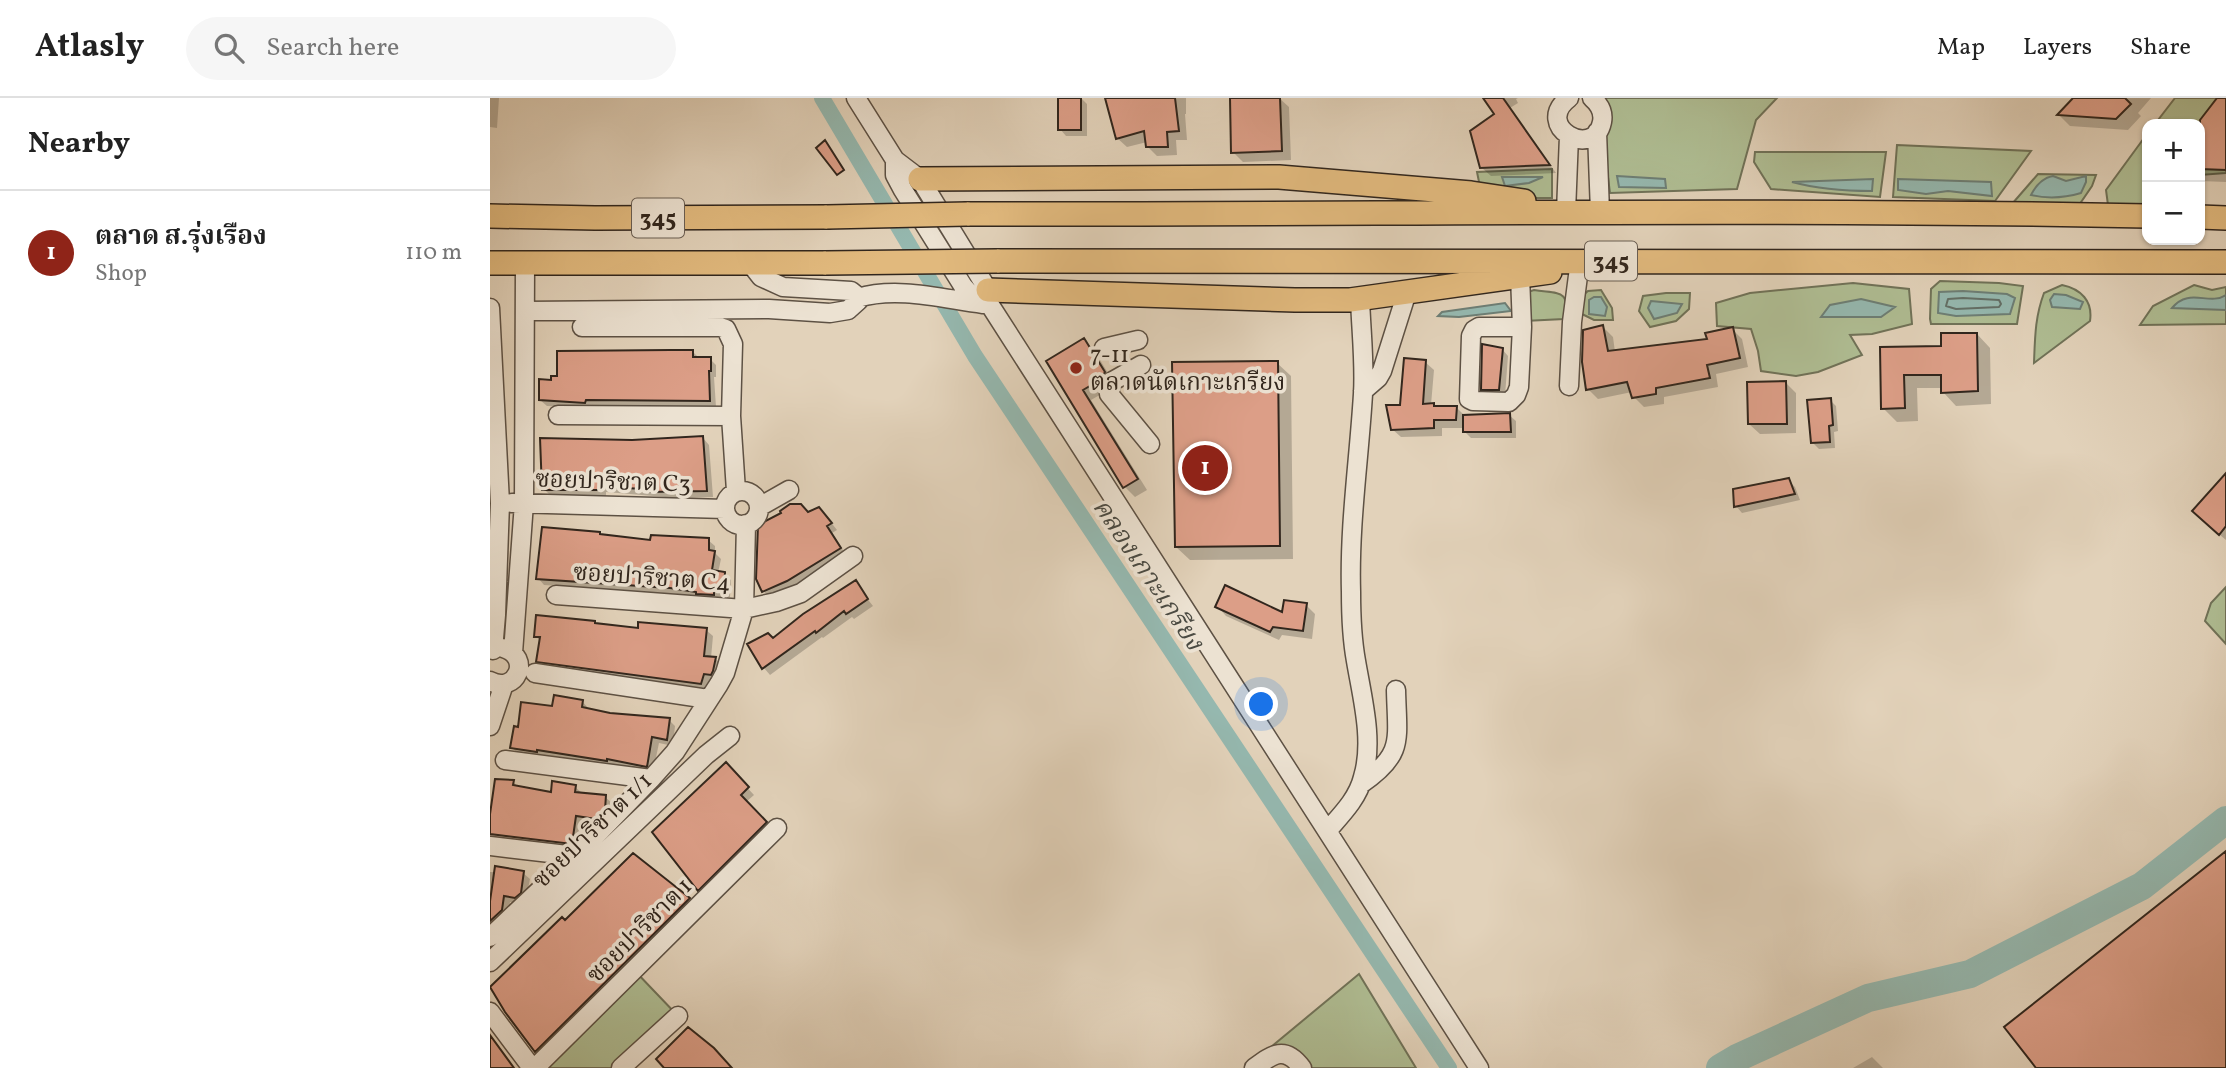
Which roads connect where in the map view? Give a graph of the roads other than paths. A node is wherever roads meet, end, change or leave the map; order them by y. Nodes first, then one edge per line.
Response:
1 (856, 98) edge
2 (1569, 98) edge
3 (1592, 98) edge
4 (1597, 132) junction
5 (1569, 136) junction
6 (895, 160) junction
7 (1279, 177) junction
8 (920, 178) junction
9 (1558, 212) junction
10 (1600, 212) junction
11 (1278, 214) junction
12 (490, 216) edge
13 (2142, 216) edge
14 (2205, 217) edge
15 (2226, 218) edge
16 (1608, 261) junction
17 (2226, 262) edge
18 (490, 263) edge
19 (750, 263) junction
20 (1313, 263) junction
21 (525, 264) junction
22 (1579, 268) junction
23 (1520, 276) junction
24 (1407, 292) junction
25 (858, 298) junction
26 (1360, 298) junction
27 (988, 299) junction
28 (1318, 300) junction
29 (490, 308) edge
30 (525, 312) junction
31 (582, 327) dead end
32 (1522, 327) junction
33 (1138, 340) dead end
34 (1104, 348) dead end
35 (1141, 365) dead end
36 (1569, 386) dead end
37 (1363, 391) junction
38 (558, 415) dead end
39 (731, 416) junction
40 (1150, 444) dead end
41 (789, 490) dead end
42 (736, 491) junction
43 (500, 503) junction
44 (524, 503) junction
45 (759, 507) junction
46 (725, 509) junction
47 (746, 524) junction
48 (853, 556) dead end
49 (556, 595) dead end
50 (744, 609) junction
51 (491, 651) edge
52 (513, 653) junction
53 (535, 673) dead end
54 (497, 683) edge
55 (1396, 690) dead end
56 (708, 699) junction
57 (490, 726) edge
58 (730, 736) dead end
59 (505, 760) dead end
60 (651, 779) junction
61 (1361, 784) junction
62 (777, 828) dead end
63 (1328, 830) junction
64 (490, 846) edge
65 (576, 856) junction
66 (494, 930) edge
67 (490, 962) edge
68 (490, 1012) edge
69 (678, 1016) dead end
70 (533, 1068) edge
71 (621, 1068) edge
72 (1254, 1068) edge
73 (1302, 1068) edge
74 (1479, 1068) edge

1 - 6 street
2 - 5 street
3 - 4 street
4 - 5 street
4 - 10 street
5 - 9 street
6 - 8 street
6 - 27 street
7 - 8 main road
7 - 9 main road
7 - 11 main road
8 - 27 street
9 - 10 main road, 345
9 - 11 main road, 345
10 - 13 main road, 345
11 - 12 main road, 345, bridge
14 - 15 main road
16 - 17 main road, 345
16 - 20 main road, 345
16 - 22 main road
18 - 21 main road, 345
19 - 20 main road, 345, bridge
19 - 21 main road, 345
19 - 25 street
20 - 28 main road
21 - 30 street
22 - 23 main road
22 - 36 street
23 - 24 main road
23 - 32 street
24 - 26 main road
24 - 37 street
25 - 27 street
25 - 30 street
26 - 28 main road
26 - 37 street
27 - 28 main road
27 - 63 street
29 - 43 street
30 - 44 street
31 - 39 street
32 - 32 street
33 - 34 street
35 - 40 street
37 - 61 street
38 - 39 street
39 - 42 street
41 - 45 street
42 - 45 street
42 - 46 street
43 - 44 street, ซอยปาริชาต C3
43 - 51 street
44 - 46 street, ซอยปาริชาต C3
44 - 52 street
45 - 47 street
46 - 47 street
47 - 50 street
48 - 50 street, ซอยปาริชาต C4
49 - 50 street, ซอยปาริชาต C4
50 - 56 street
51 - 52 street
52 - 54 street
53 - 56 street
54 - 57 street
55 - 61 street
56 - 60 street
58 - 67 street, ซอยปาริชาต 1/1
59 - 60 street
60 - 65 street
61 - 63 street
62 - 70 street, ซอยปาริชาต 1
63 - 74 street
64 - 65 street
65 - 66 street
68 - 70 street
69 - 71 street
72 - 73 street

